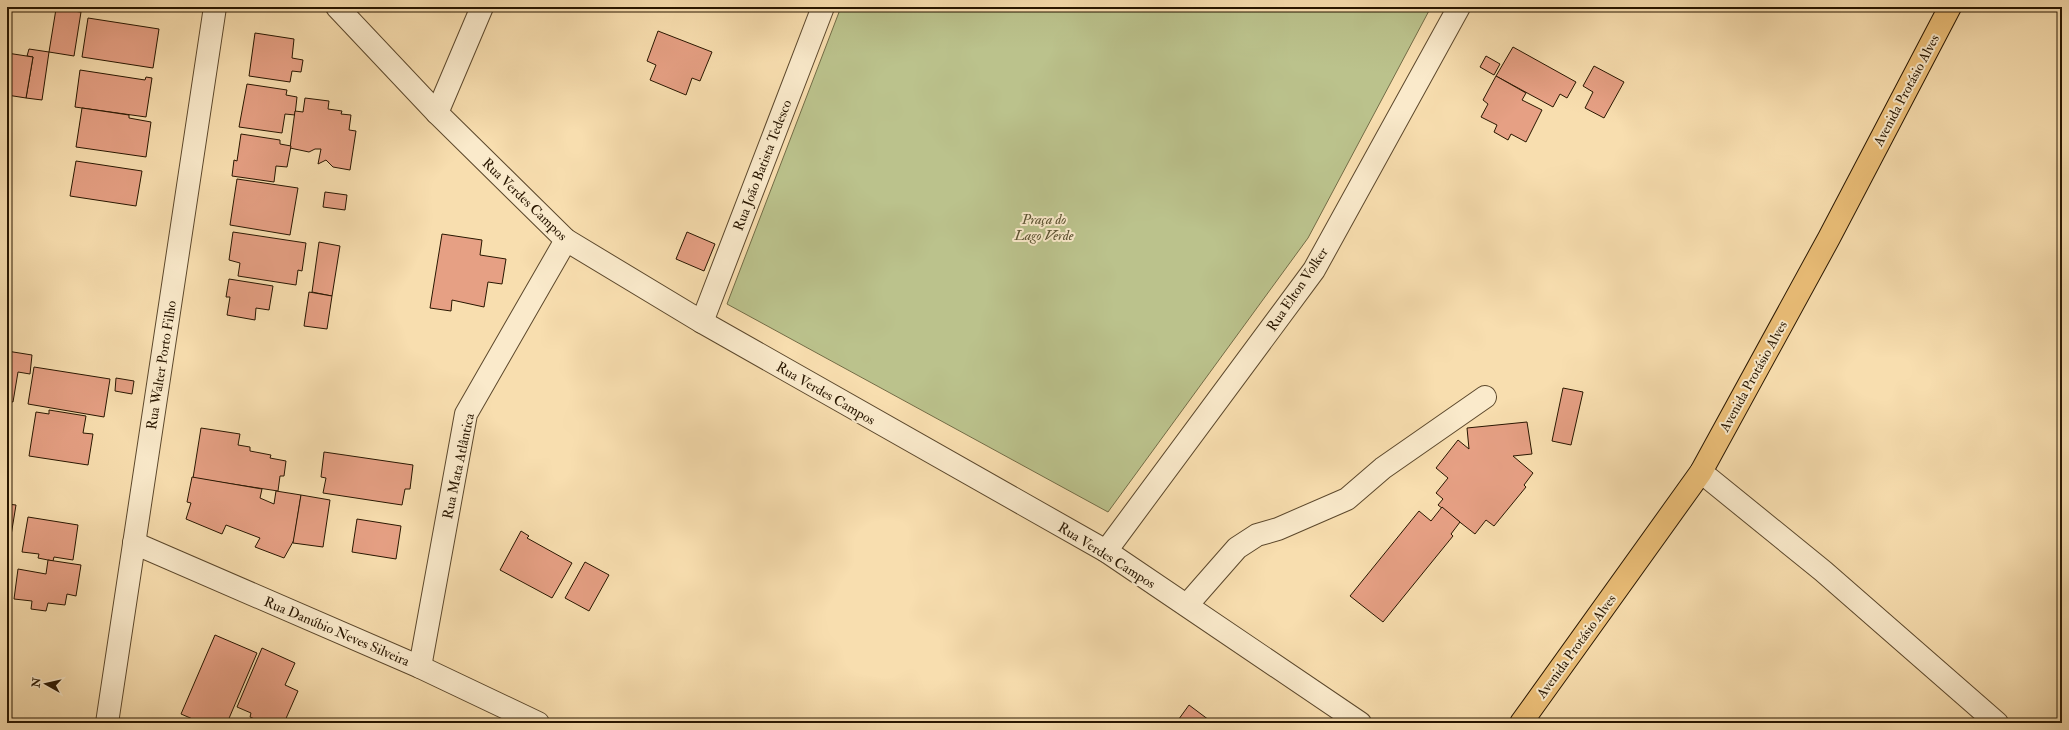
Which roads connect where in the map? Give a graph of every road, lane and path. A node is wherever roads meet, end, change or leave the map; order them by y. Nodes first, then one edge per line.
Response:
1 (215, 7) edge
2 (337, 7) edge
3 (482, 7) edge
4 (823, 7) edge
5 (1459, 7) edge
6 (1950, 7) edge
7 (437, 113) junction
8 (566, 240) junction
9 (702, 322) junction
10 (1485, 397) dead end
11 (1701, 472) junction
12 (134, 543) junction
13 (1106, 551) junction
14 (1186, 605) junction
15 (420, 667) junction
16 (107, 723) edge
17 (538, 723) edge
18 (1360, 723) edge
19 (1521, 723) edge
20 (1997, 723) edge

1 - 12 street, Rua Walter Porto Filho
2 - 7 street, Rua Verdes Campos
3 - 7 street
4 - 9 street, Rua João Batista Tedesco
5 - 13 street, Rua Elton Volker
6 - 11 main road, Avenida Protásio Alves
7 - 8 street, Rua Verdes Campos
8 - 9 street, Rua Verdes Campos
8 - 15 street, Rua Mata Atlântica
9 - 13 street, Rua Verdes Campos
10 - 14 street
11 - 19 main road, Avenida Protásio Alves
11 - 20 street
12 - 15 street, Rua Danúbio Neves Silveira
12 - 16 street, Rua Walter Porto Filho
13 - 14 street, Rua Verdes Campos
14 - 18 street, Rua Verdes Campos
15 - 17 street, Rua Danúbio Neves Silveira

